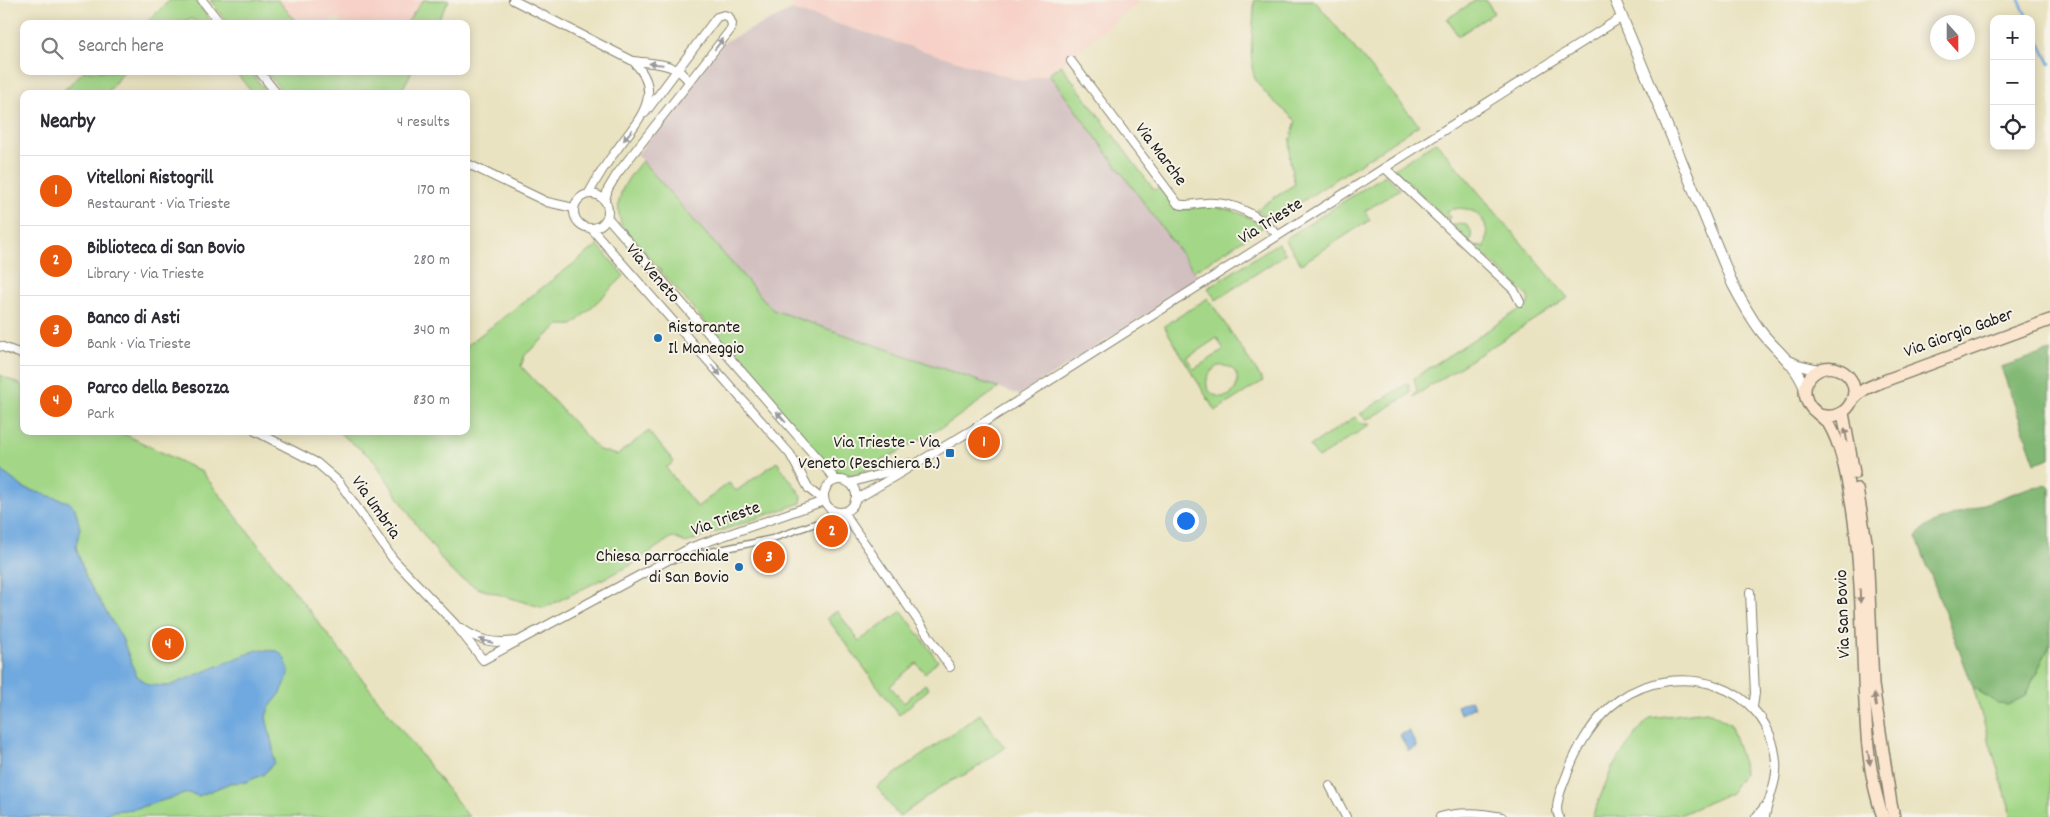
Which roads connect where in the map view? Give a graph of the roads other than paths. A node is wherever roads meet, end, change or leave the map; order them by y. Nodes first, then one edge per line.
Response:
1 (202, 0) edge
2 (513, 0) edge
3 (1615, 0) edge
4 (1622, 17) junction
5 (218, 20) edge
6 (633, 61) junction
7 (1071, 61) dead end
8 (678, 70) junction
9 (262, 75) edge
10 (689, 82) junction
11 (274, 90) edge
12 (645, 113) junction
13 (470, 162) edge
14 (470, 164) edge
15 (475, 166) junction
16 (1385, 168) junction
17 (589, 194) junction
18 (605, 200) junction
19 (574, 208) junction
20 (607, 217) junction
21 (591, 228) junction
22 (1278, 235) junction
23 (1520, 302) dead end
24 (2050, 320) edge
25 (0, 346) edge
26 (20, 354) edge
27 (1788, 360) junction
28 (1819, 370) junction
29 (1851, 380) junction
30 (1881, 382) junction
31 (1805, 389) junction
32 (1853, 398) junction
33 (1843, 413) junction
34 (1820, 415) junction
35 (262, 435) edge
36 (936, 453) junction
37 (836, 480) junction
38 (850, 483) junction
39 (855, 500) junction
40 (824, 501) junction
41 (841, 512) junction
42 (667, 561) junction
43 (1750, 592) dead end
44 (455, 624) junction
45 (521, 640) junction
46 (483, 660) joint
47 (950, 667) dead end
48 (1753, 707) junction
49 (1330, 786) dead end
50 (1767, 803) junction
51 (1346, 817) edge
52 (1440, 817) edge
53 (1502, 817) edge
54 (1559, 817) edge
55 (1756, 817) edge
56 (1765, 817) edge
57 (1883, 817) edge
58 (1894, 817) edge

1 - 5 street
2 - 6 street
3 - 4 street
4 - 16 street, Via Trieste
4 - 27 street
8 -> 6 street
6 - 12 street
7 - 22 street, Via Marche
8 - 10 street
10 -> 8 street
8 - 12 street
9 - 11 street
10 - 18 street
12 -> 17 street
13 - 15 street
14 - 15 street
15 - 19 street
16 - 22 street, Via Trieste
16 - 23 street
17 - 18 street
17 - 19 street
18 - 20 street
19 - 21 street
20 - 21 street
37 -> 20 street, Via Veneto
21 -> 40 street, Via Veneto
22 - 36 street, Via Trieste
24 - 30 main road, Via Giorgio Gaber
25 - 26 street
27 - 28 street
27 - 31 street
28 - 29 main road
28 - 31 main road
29 - 30 main road, Via Giorgio Gaber
29 - 32 main road
30 - 32 main road, Via Giorgio Gaber
31 - 34 main road, Via San Bovio
32 - 33 main road
33 - 34 main road
58 -> 33 main road, Via San Bovio
34 -> 57 main road, Via San Bovio
35 - 44 street, Via Umbria
36 - 38 street
36 - 39 street
37 - 38 street
37 - 40 street
38 - 39 street
39 - 41 street
40 - 41 street
40 - 42 street, Via Trieste
41 - 42 street
41 - 47 street
42 - 45 street, Via Trieste
43 - 48 street
45 -> 44 street, Via Umbria
44 - 46 street, Via Umbria
45 - 46 street, Via Trieste
48 - 50 street
48 - 54 street
49 - 51 street
50 - 55 street
50 - 56 street
52 - 53 street

